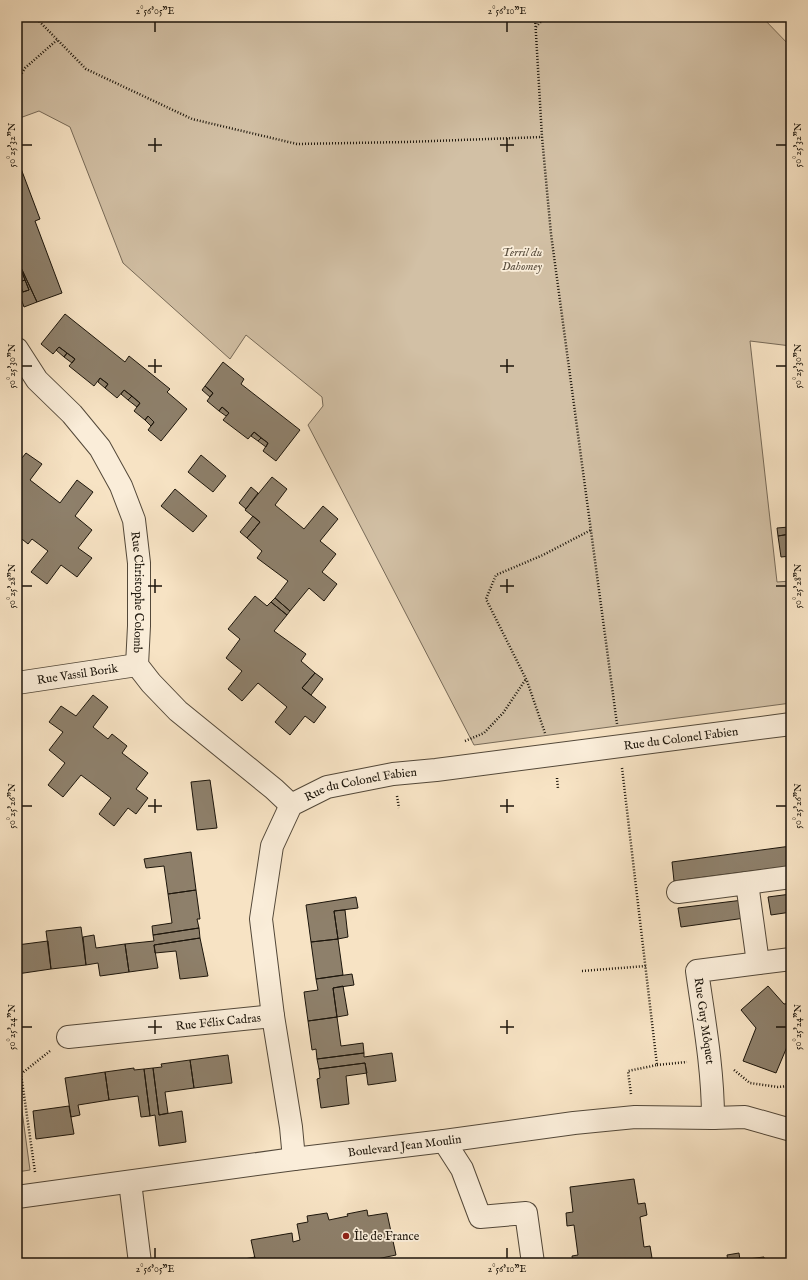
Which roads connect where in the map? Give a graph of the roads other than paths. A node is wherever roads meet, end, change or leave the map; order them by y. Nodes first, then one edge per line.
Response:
1 (17, 349) edge
2 (137, 665) junction
3 (17, 683) edge
4 (791, 724) edge
5 (291, 805) junction
6 (791, 877) edge
7 (747, 883) junction
8 (678, 892) dead end
9 (791, 959) edge
10 (758, 963) junction
11 (273, 1016) junction
12 (68, 1037) road end
13 (713, 1118) junction
14 (791, 1130) edge
15 (444, 1141) junction
16 (294, 1159) junction
17 (130, 1182) junction
18 (28, 1195) edge
19 (140, 1263) edge
20 (533, 1263) edge

1 - 2 street, Rue Christophe Colomb
2 - 3 street, Rue Vassil Borik
2 - 5 street, Rue Christophe Colomb
4 - 5 street, Rue du Colonel Fabien
5 - 11 street, Rue du Colonel Fabien
6 - 7 street
7 - 8 street
7 - 10 street
9 - 10 street, Rue Guy Môquet
10 - 13 street, Rue Guy Môquet
11 - 12 street, Rue Félix Cadras
11 - 16 street, Rue du Colonel Fabien
13 - 14 street, Boulevard Jean Moulin
13 - 15 street, Boulevard Jean Moulin
15 - 16 street, Boulevard Jean Moulin
15 - 20 street
16 - 17 street, Boulevard Jean Moulin
17 - 18 street, Boulevard Jean Moulin
17 - 19 street

